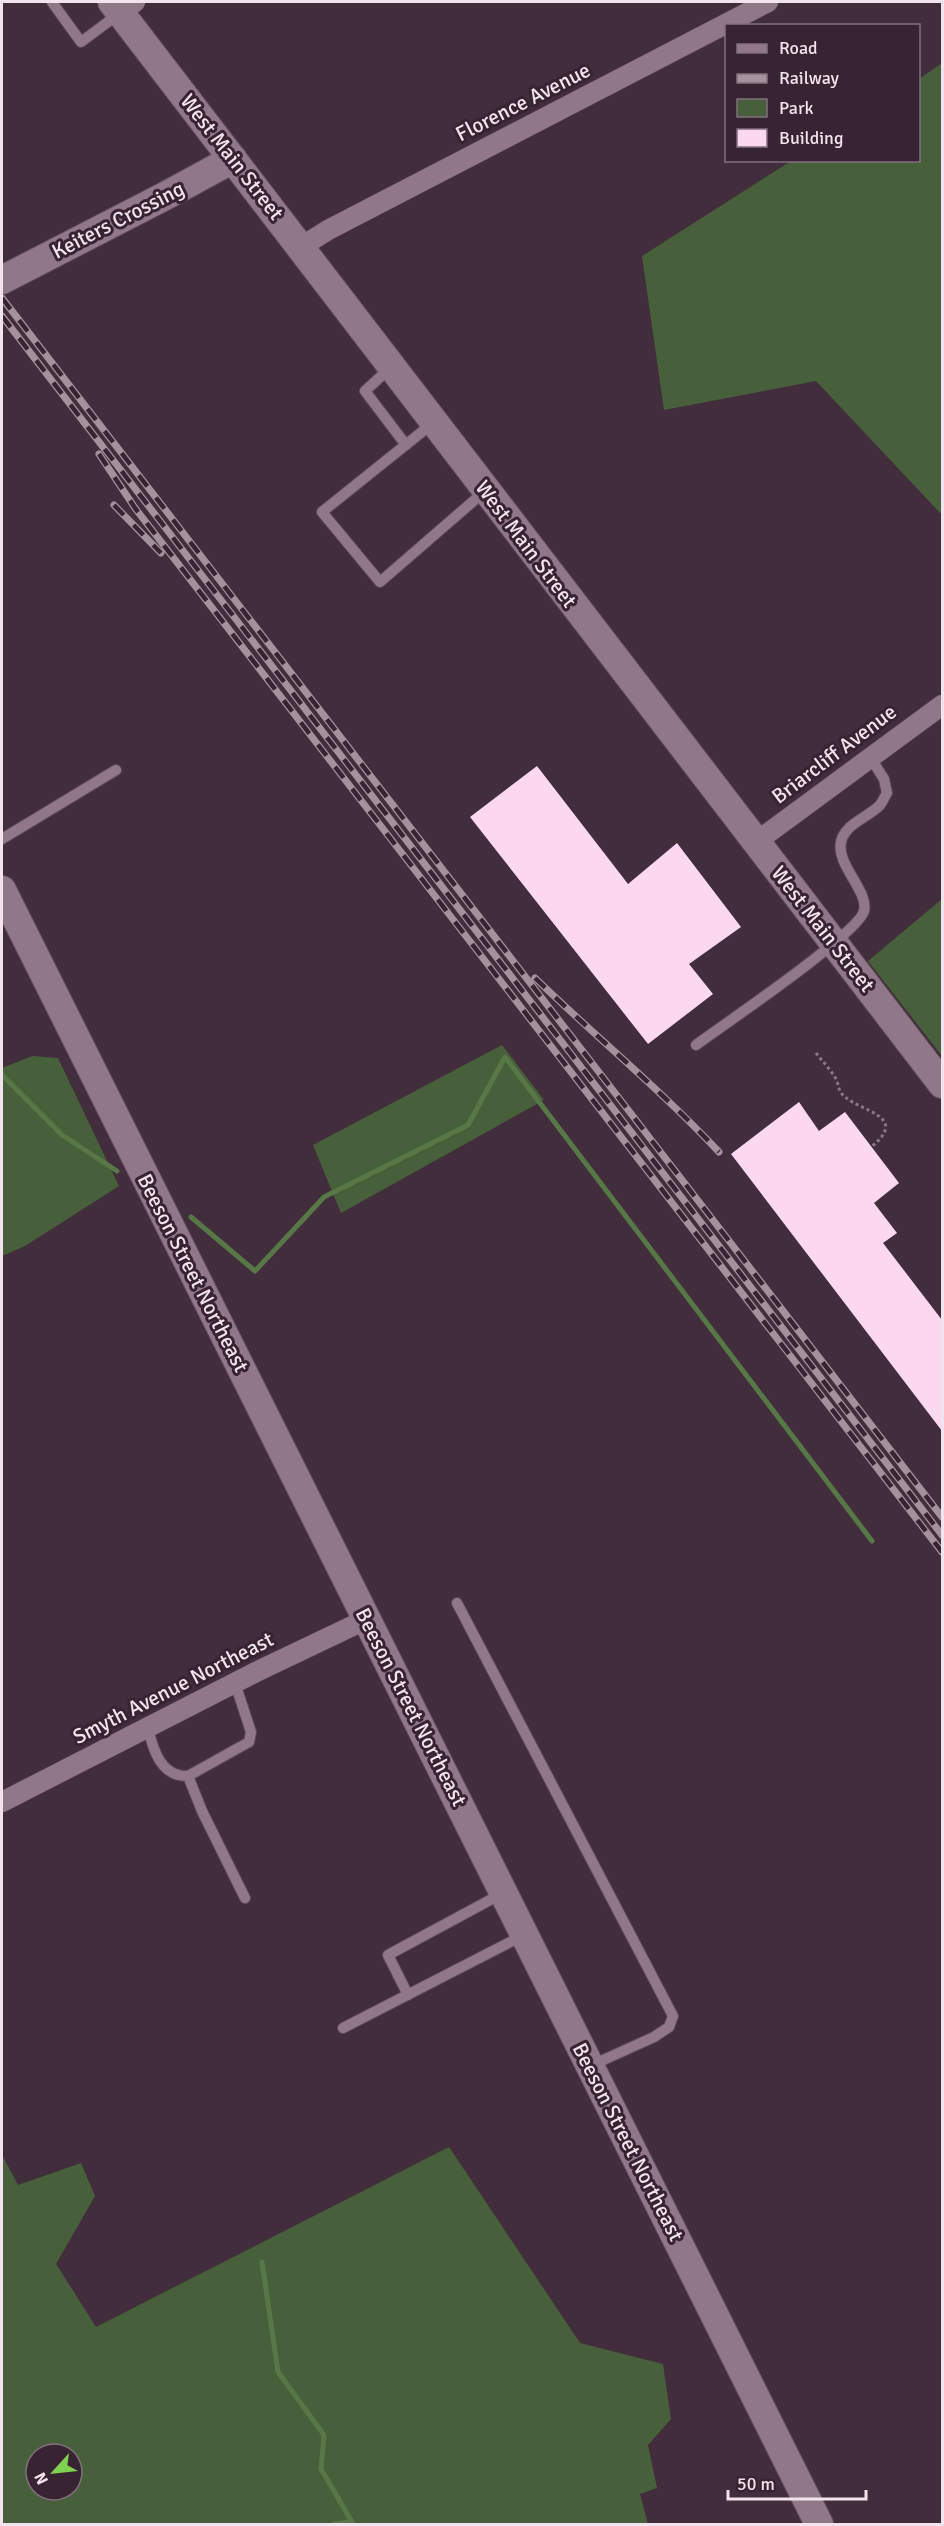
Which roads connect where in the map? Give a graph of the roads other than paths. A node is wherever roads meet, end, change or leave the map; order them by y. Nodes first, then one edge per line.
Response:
1 (52, 2) edge
2 (768, 2) edge
3 (122, 5) edge
4 (725, 24) edge
5 (726, 24) edge
6 (233, 159) junction
7 (301, 247) junction
8 (2, 280) edge
9 (391, 367) junction
10 (434, 423) junction
11 (406, 445) junction
12 (485, 490) junction
13 (942, 705) edge
14 (870, 757) junction
15 (116, 770) dead end
16 (2, 839) edge
17 (756, 842) junction
18 (2, 890) edge
19 (834, 944) junction
20 (696, 1045) dead end
21 (942, 1084) edge
22 (457, 1603) dead end
23 (367, 1619) junction
24 (235, 1683) junction
25 (148, 1728) junction
26 (188, 1776) junction
27 (2, 1802) edge
28 (504, 1893) junction
29 (245, 1898) dead end
30 (524, 1935) junction
31 (408, 1995) junction
32 (343, 2028) dead end
33 (590, 2066) junction
34 (819, 2524) edge

1 - 3 lane
2 - 5 street, Florence Avenue
3 - 6 street, West Main Street
4 - 7 street, Florence Avenue
6 - 7 street, West Main Street
6 - 8 street, Keiters Crossing
7 - 9 street, West Main Street
9 - 10 street, West Main Street
9 - 11 lane
10 - 11 lane
10 - 12 street, West Main Street
11 - 12 lane
12 - 17 street, West Main Street
13 - 14 street, Briarcliff Avenue
14 - 17 street, Briarcliff Avenue
14 - 19 lane
15 - 16 lane
17 - 19 street, West Main Street
18 - 23 street, Beeson Street Northeast
19 - 20 lane
19 - 21 street, West Main Street
22 - 33 lane
23 - 24 street, Smyth Avenue Northeast
23 - 28 street, Beeson Street Northeast
24 - 25 street, Smyth Avenue Northeast
24 - 26 lane
25 - 26 lane
25 - 27 street, Smyth Avenue Northeast
26 - 29 lane
28 - 30 street, Beeson Street Northeast
28 - 31 lane
30 - 31 lane
30 - 33 street, Beeson Street Northeast
31 - 32 lane
33 - 34 street, Beeson Street Northeast

